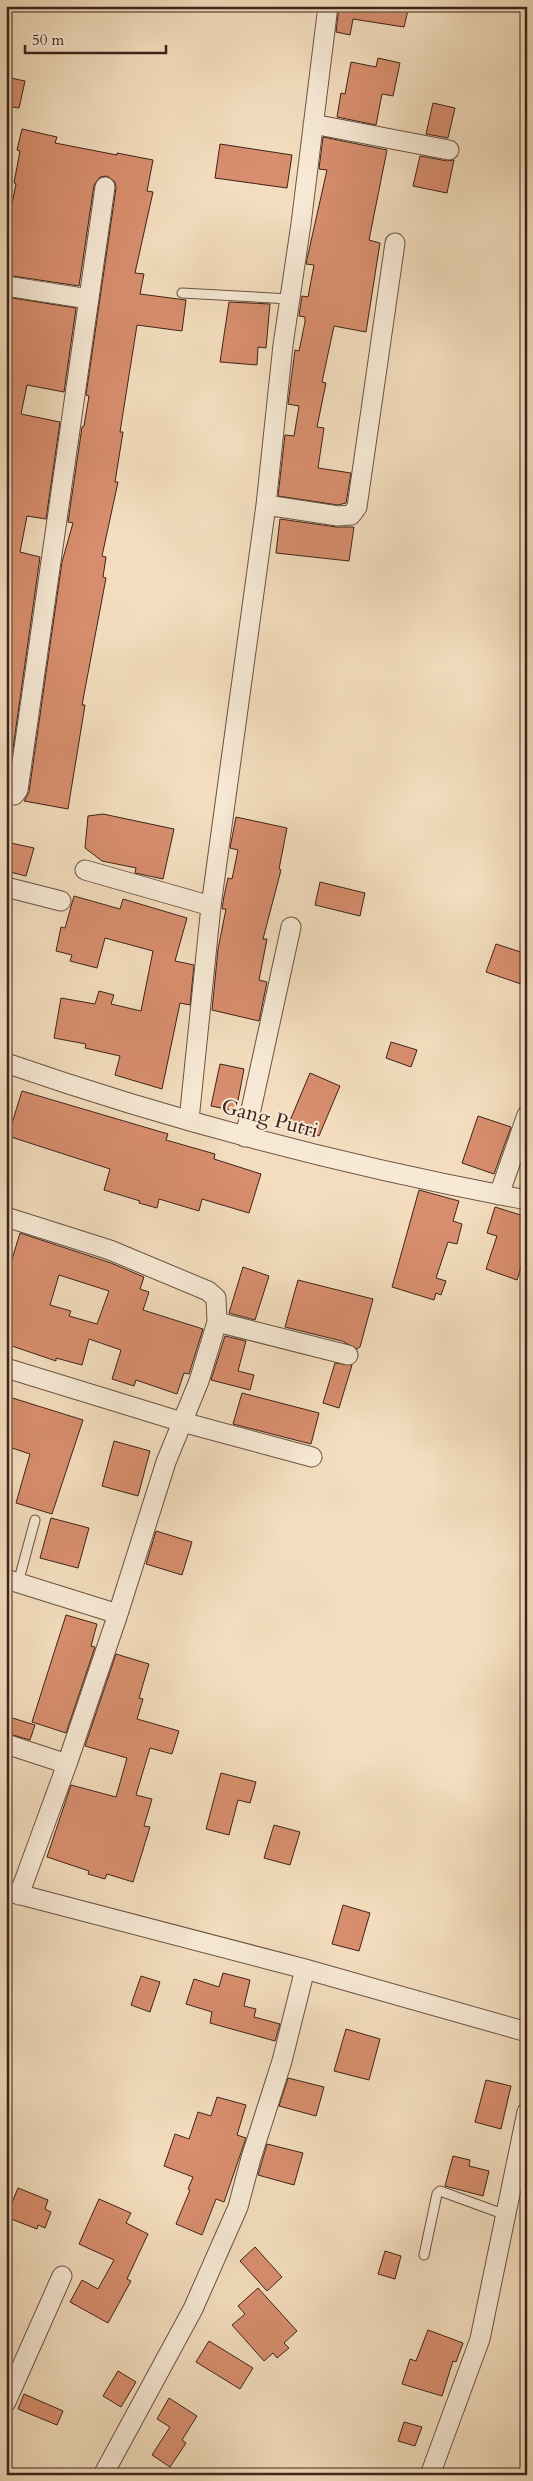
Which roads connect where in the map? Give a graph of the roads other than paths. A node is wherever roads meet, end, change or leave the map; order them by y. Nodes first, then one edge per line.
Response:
1 (328, 6) edge
2 (313, 124) junction
3 (449, 150) dead end
4 (105, 187) dead end
5 (395, 244) dead end
6 (6, 286) edge
7 (182, 293) dead end
8 (89, 299) junction
9 (290, 299) junction
10 (266, 505) junction
11 (6, 795) edge
12 (85, 870) dead end
13 (6, 887) edge
14 (61, 901) dead end
15 (211, 906) junction
16 (291, 928) dead end
17 (6, 1063) edge
18 (527, 1115) edge
19 (189, 1120) junction
20 (245, 1137) junction
21 (499, 1195) junction
22 (527, 1200) edge
23 (6, 1217) edge
24 (218, 1322) junction
25 (348, 1355) dead end
26 (6, 1368) edge
27 (182, 1422) junction
28 (312, 1457) dead end
29 (36, 1520) dead end
30 (12, 1581) edge
31 (118, 1614) junction
32 (6, 1744) edge
33 (67, 1764) junction
34 (13, 1893) edge
35 (305, 1969) junction
36 (527, 2032) edge
37 (527, 2112) edge
38 (507, 2215) junction
39 (424, 2255) dead end
40 (62, 2276) dead end
41 (6, 2402) edge
42 (103, 2475) edge
43 (430, 2475) edge

1 - 2 street
2 - 3 street
2 - 9 street
4 - 8 street
5 - 10 street
6 - 8 street
7 - 9 lane
8 - 11 street
9 - 10 street
10 - 15 street
12 - 15 street
13 - 14 street
15 - 19 street
16 - 20 street
17 - 19 street, Gang Putri
18 - 21 street
19 - 20 street, Gang Putri
20 - 21 street, Gang Putri
21 - 22 street, Gang Putri
23 - 24 street
24 - 25 street
24 - 27 street
26 - 27 street
27 - 28 street
27 - 31 street
29 - 30 lane
30 - 31 street
31 - 33 street
32 - 33 street
33 - 34 street
34 - 35 street
35 - 36 street
35 - 42 street
37 - 38 street
38 - 39 lane
38 - 43 street
40 - 41 street

